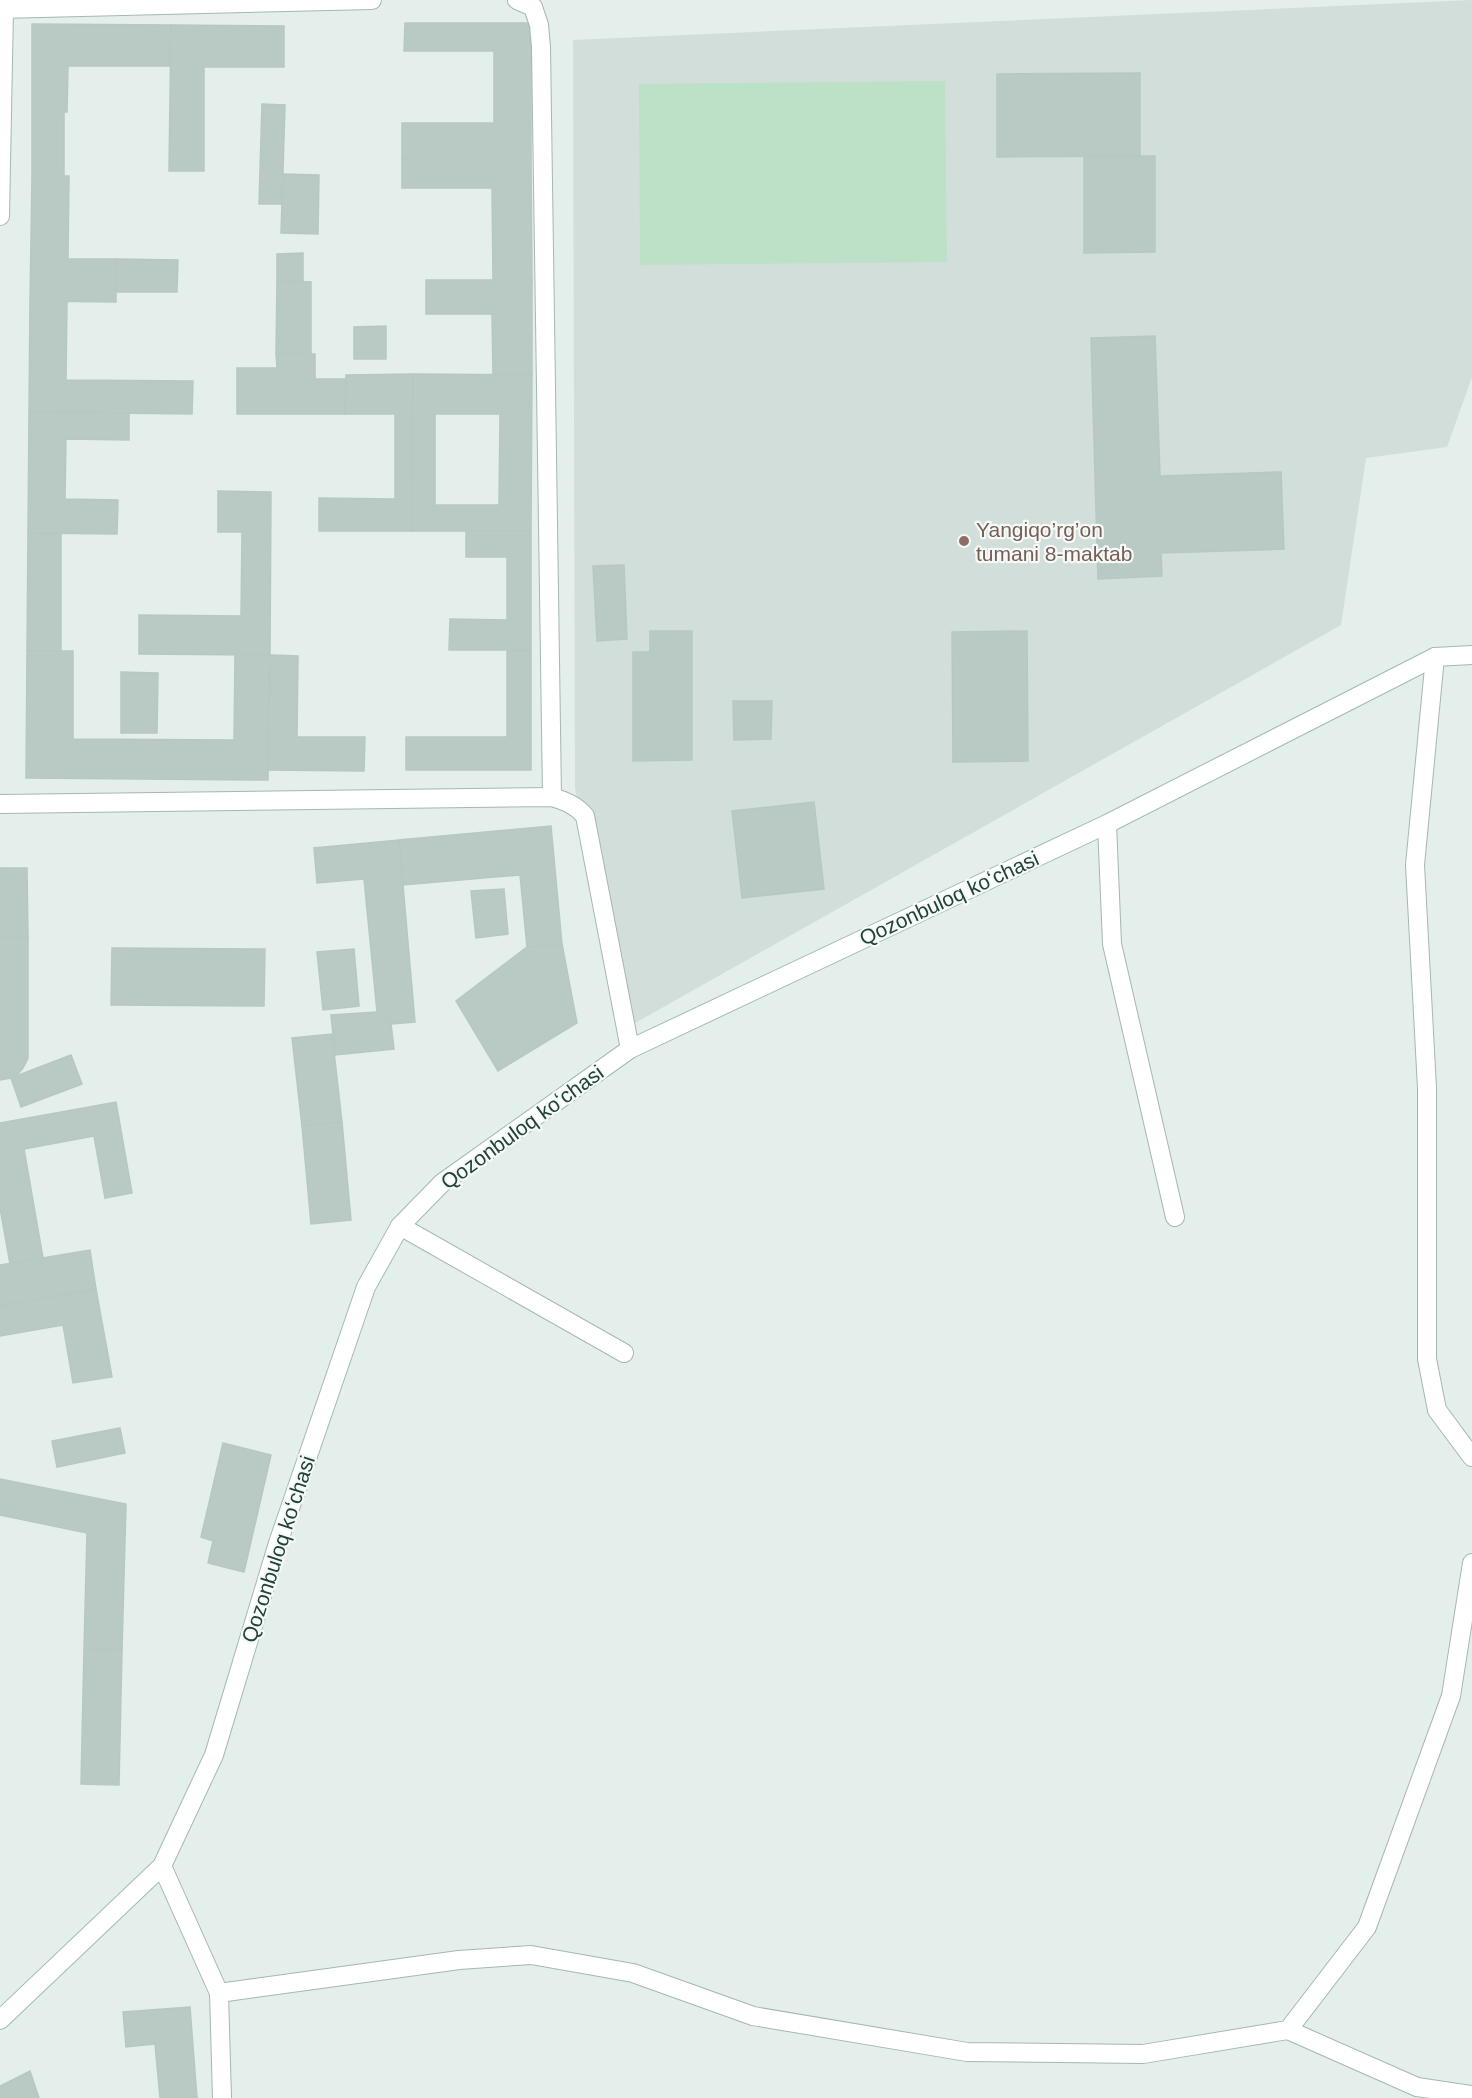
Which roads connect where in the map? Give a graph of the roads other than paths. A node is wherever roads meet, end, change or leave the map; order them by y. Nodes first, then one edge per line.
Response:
1 (372, 0) edge
2 (518, 0) edge
3 (2, 9) edge
4 (0, 216) edge
5 (1472, 655) edge
6 (1435, 657) junction
7 (552, 797) junction
8 (0, 804) edge
9 (1107, 824) junction
10 (630, 1049) junction
11 (1175, 1217) dead end
12 (400, 1226) junction
13 (624, 1353) dead end
14 (1472, 1457) edge
15 (1472, 1563) edge
16 (162, 1866) junction
17 (219, 1993) junction
18 (0, 2020) edge
19 (1288, 2030) junction
20 (1472, 2095) edge
21 (222, 2098) edge

1 - 3 street
2 - 7 street
3 - 4 street
5 - 6 street, Qozonbuloq koʻchasi
6 - 9 street, Qozonbuloq koʻchasi
6 - 14 street
7 - 8 street
7 - 10 street
9 - 10 street, Qozonbuloq koʻchasi
9 - 11 street
10 - 12 street, Qozonbuloq koʻchasi
12 - 13 street
12 - 16 street, Qozonbuloq koʻchasi
15 - 19 street
16 - 17 street
16 - 18 street, Qozonbuloq koʻchasi
17 - 19 street
17 - 21 street
19 - 20 street

